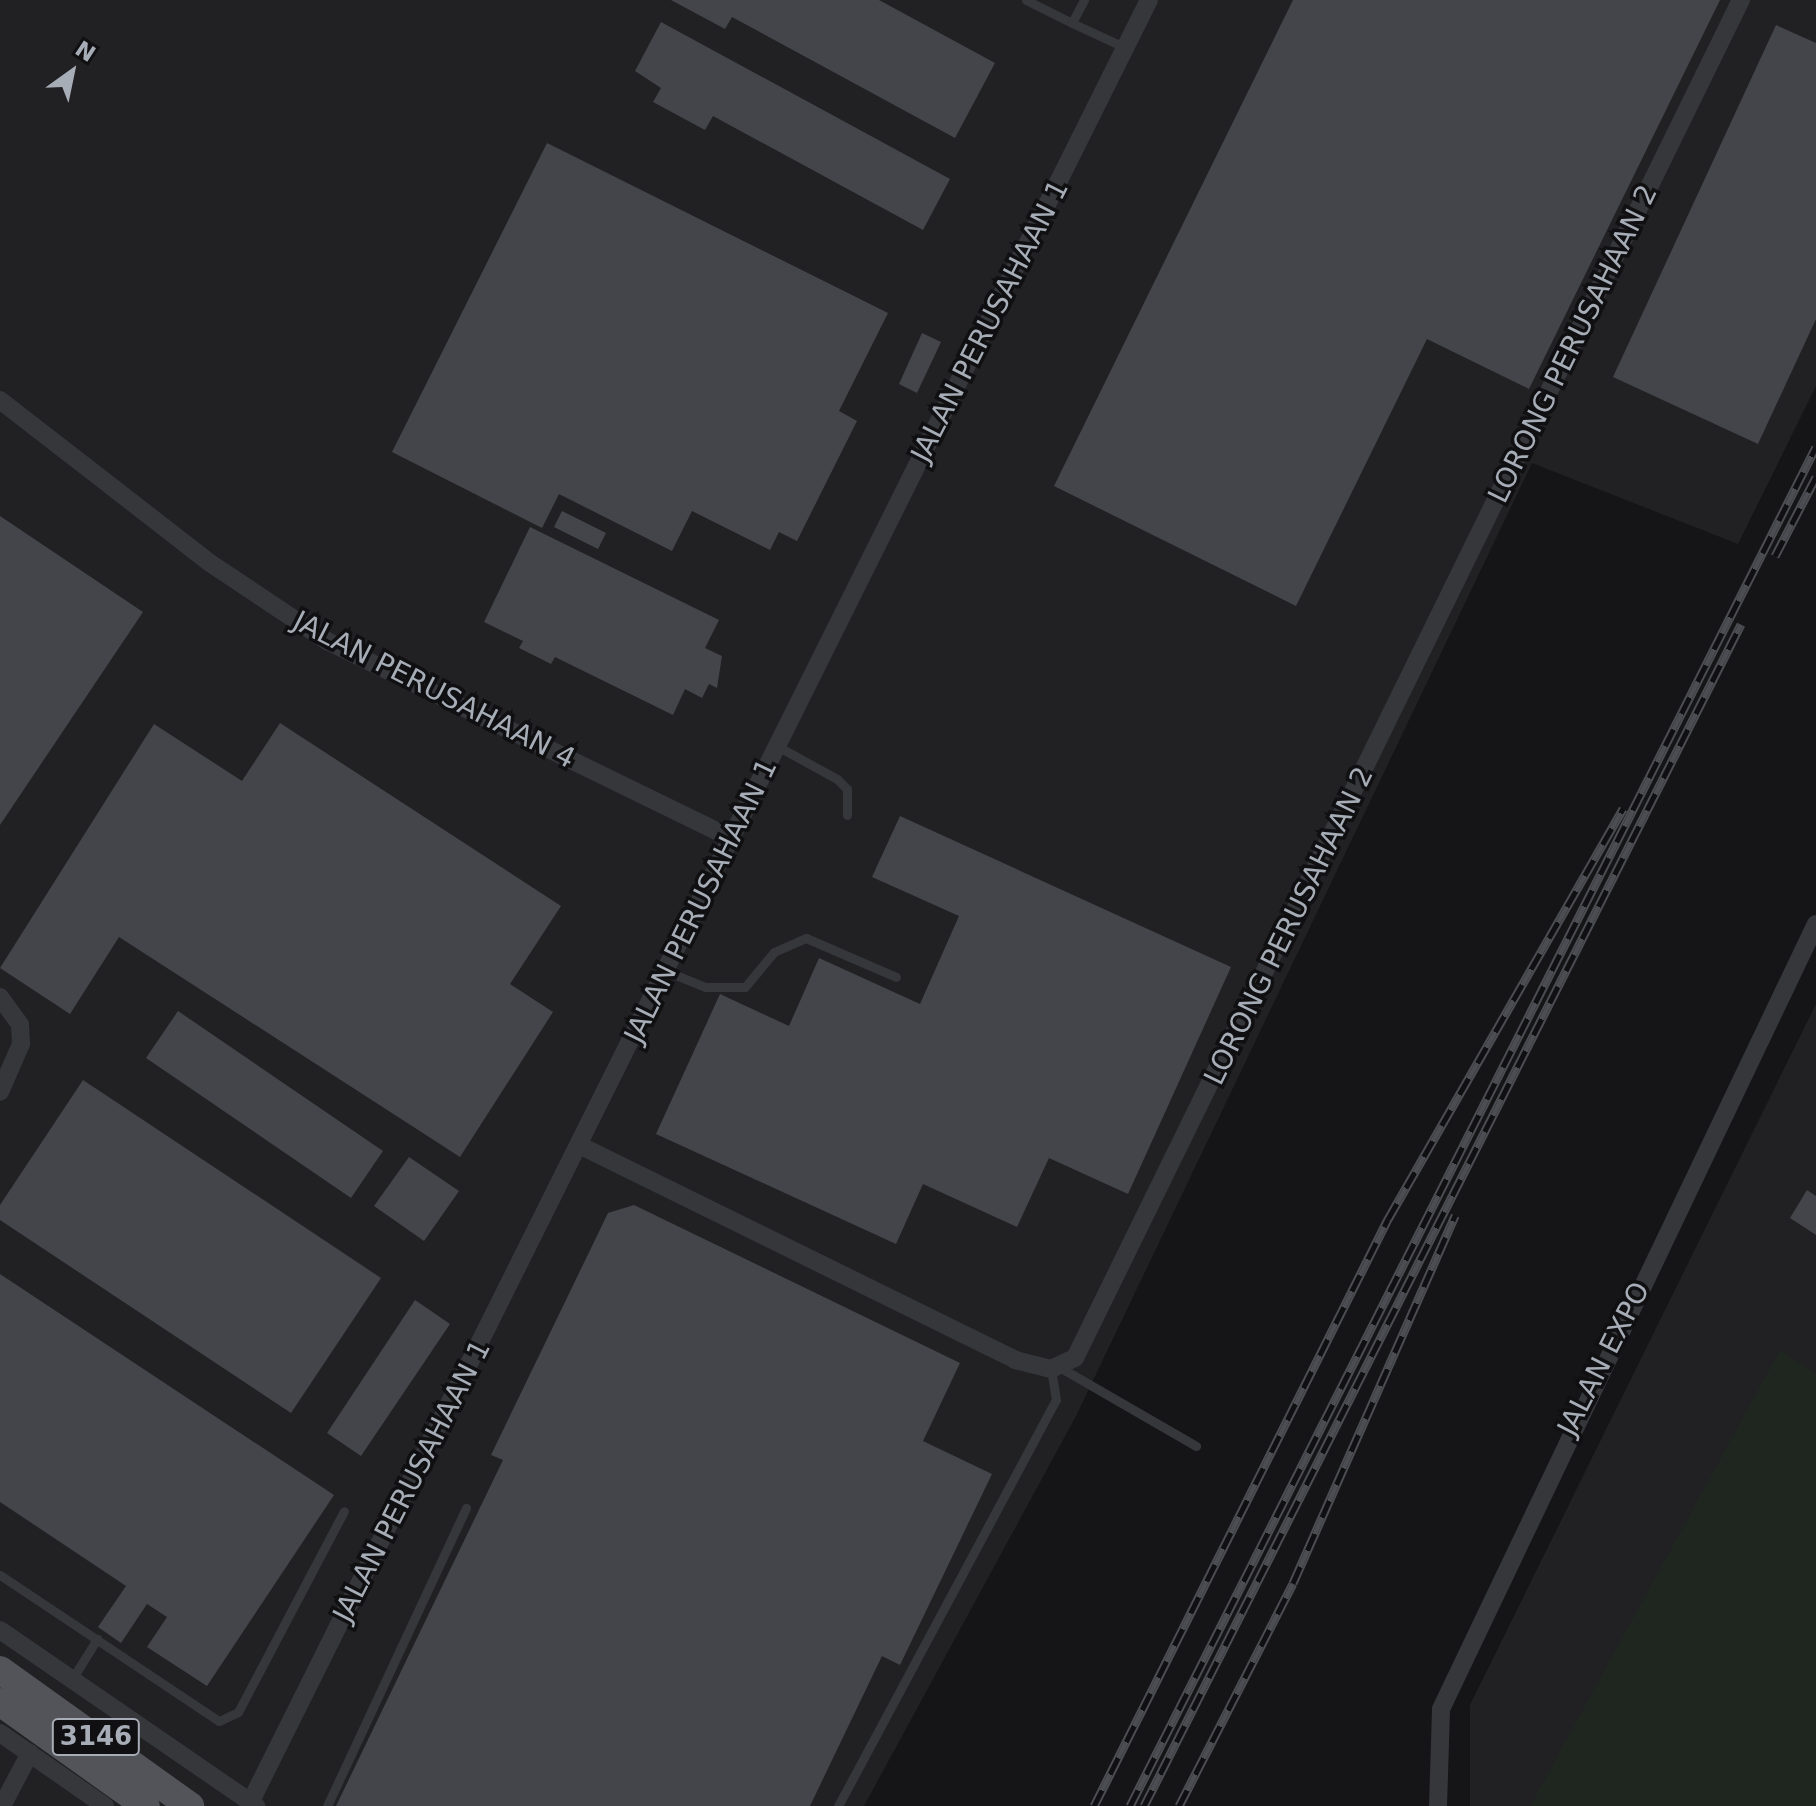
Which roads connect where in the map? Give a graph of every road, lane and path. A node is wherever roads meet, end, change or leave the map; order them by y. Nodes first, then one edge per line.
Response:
1 (1026, 0) edge
2 (1084, 0) edge
3 (1149, 0) edge
4 (1741, 0) edge
5 (1072, 23) junction
6 (1127, 48) junction
7 (0, 400) edge
8 (777, 746) junction
9 (847, 815) dead end
10 (731, 838) junction
11 (1816, 924) edge
12 (666, 971) junction
13 (896, 977) dead end
14 (0, 997) edge
15 (0, 1092) edge
16 (581, 1146) junction
17 (1056, 1369) junction
18 (1196, 1446) dead end
19 (466, 1508) dead end
20 (344, 1511) dead end
21 (0, 1575) edge
22 (0, 1630) edge
23 (97, 1639) junction
24 (0, 1670) edge
25 (74, 1676) junction
26 (0, 1702) edge
27 (0, 1733) edge
28 (30, 1753) junction
29 (254, 1804) edge
30 (2, 1806) edge
31 (105, 1806) edge
32 (146, 1806) edge
33 (190, 1806) edge
34 (327, 1806) edge
35 (838, 1806) edge
36 (1438, 1806) edge

1 - 5 lane
2 - 5 lane
3 - 6 street, JALAN PERUSAHAAN 1
4 - 17 street, LORONG PERUSAHAAN 2
5 - 6 lane
6 - 8 street, JALAN PERUSAHAAN 1
7 - 10 street, JALAN PERUSAHAAN 4
8 - 9 lane
8 - 10 street, JALAN PERUSAHAAN 1
10 - 12 street, JALAN PERUSAHAAN 1
11 - 36 street, JALAN EXPO
12 - 13 lane
12 - 16 street, JALAN PERUSAHAAN 1
14 - 15 street
16 - 17 street
16 - 29 street, JALAN PERUSAHAAN 1
17 - 18 lane
17 - 35 lane
19 - 34 lane
20 - 23 lane
21 - 23 lane
22 - 25 street
23 - 25 lane
24 - 33 main road, 3146
25 - 29 street
26 - 32 main road, 3146
27 - 28 street
28 - 30 street
28 - 31 street

